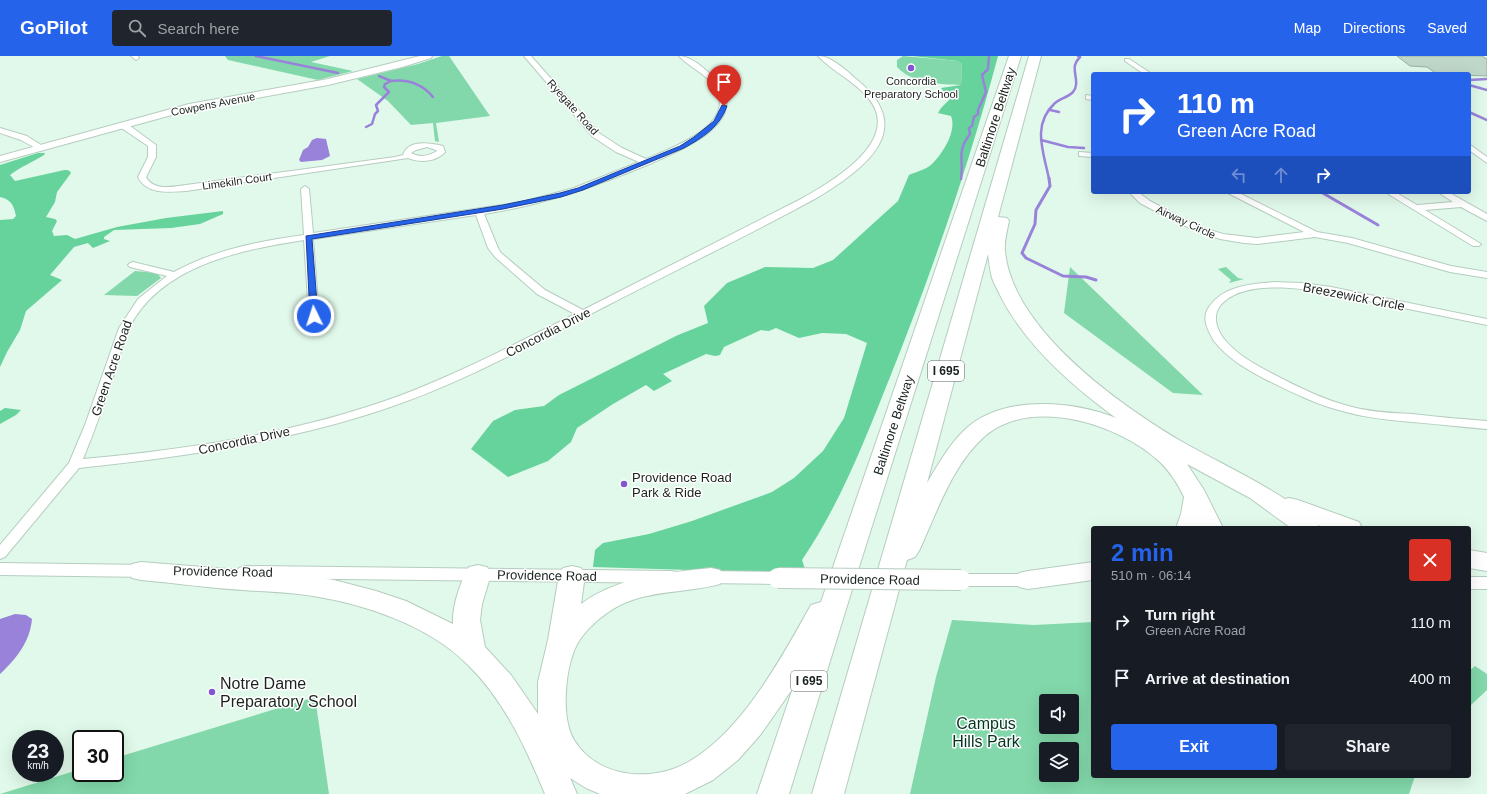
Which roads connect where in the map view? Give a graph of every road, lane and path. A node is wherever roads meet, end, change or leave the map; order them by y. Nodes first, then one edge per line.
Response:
1 (428, 56) edge
2 (527, 56) edge
3 (682, 56) edge
4 (822, 56) edge
5 (1015, 56) edge
6 (1035, 56) edge
7 (1127, 60) dead end
8 (1146, 72) edge
9 (123, 125) junction
10 (0, 130) edge
11 (1010, 146) junction
12 (40, 147) junction
13 (1471, 148) edge
14 (1082, 154) dead end
15 (1091, 155) edge
16 (408, 156) dead end
17 (0, 159) edge
18 (1487, 161) edge
19 (645, 162) junction
20 (305, 189) dead end
21 (1135, 194) edge
22 (1234, 194) edge
23 (1392, 194) edge
24 (1445, 194) edge
25 (1462, 204) junction
26 (1417, 208) junction
27 (479, 211) junction
28 (1487, 218) edge
29 (1315, 234) junction
30 (309, 237) junction
31 (1476, 244) dead end
32 (133, 265) dead end
33 (175, 275) junction
34 (1487, 275) edge
35 (582, 314) junction
36 (314, 316) dead end
37 (1487, 322) edge
38 (1487, 425) edge
39 (75, 464) junction
40 (1258, 493) junction
41 (1196, 497) junction
42 (1189, 526) edge
43 (1210, 526) edge
44 (1304, 526) edge
45 (1345, 526) edge
46 (0, 554) edge
47 (1471, 559) edge
48 (1487, 562) edge
49 (846, 567) junction
50 (0, 569) edge
51 (141, 571) junction
52 (1091, 571) edge
53 (478, 574) junction
54 (572, 575) junction
55 (711, 577) junction
56 (1028, 580) junction
57 (1091, 580) edge
58 (1471, 583) edge
59 (1487, 583) edge
60 (883, 597) junction
61 (560, 649) junction
62 (473, 652) junction
63 (561, 794) edge
64 (773, 794) edge
65 (828, 794) edge

1 - 9 street, Cowpens Avenue
2 - 19 street, Ryegate Road
3 - 19 street, Green Acre Road
4 - 35 street, Concordia Drive
5 - 49 highway, Baltimore Beltway / I 695
6 - 11 highway, Baltimore Beltway / I 695
7 - 8 street
9 - 12 street, Cowpens Avenue
9 - 16 street, Limekiln Court
10 - 12 street
11 - 40 highway
11 - 60 highway, Baltimore Beltway / I 695
12 - 17 street, Cowpens Avenue
13 - 18 street
14 - 15 street
19 - 27 street, Green Acre Road
20 - 30 street
21 - 29 street, Airway Circle
22 - 29 street, Airway Circle
23 - 26 street
24 - 25 street
25 - 26 street
25 - 28 street
26 - 31 street
27 - 30 street, Green Acre Road
27 - 35 street
29 - 34 street, Airway Circle
30 - 33 street, Green Acre Road
30 - 36 street
32 - 33 street
33 - 39 street, Green Acre Road
35 - 39 street, Concordia Drive
37 - 38 street, Breezewick Circle
39 - 46 street, Green Acre Road
40 - 44 highway
40 - 45 highway
41 - 42 highway
41 - 43 highway
41 - 60 highway
47 - 48 highway
49 - 61 highway
49 - 64 highway, Baltimore Beltway / I 695
50 - 51 street, Providence Road
51 - 53 street, Providence Road
51 - 62 highway
52 - 56 highway
53 - 54 street, Providence Road
53 - 62 highway
54 - 55 street, Providence Road
54 - 61 highway
55 - 56 street, Providence Road, bridge
55 - 61 highway
56 - 57 street, Providence Road
58 - 59 street
60 - 65 highway, Baltimore Beltway / I 695
62 - 63 highway

